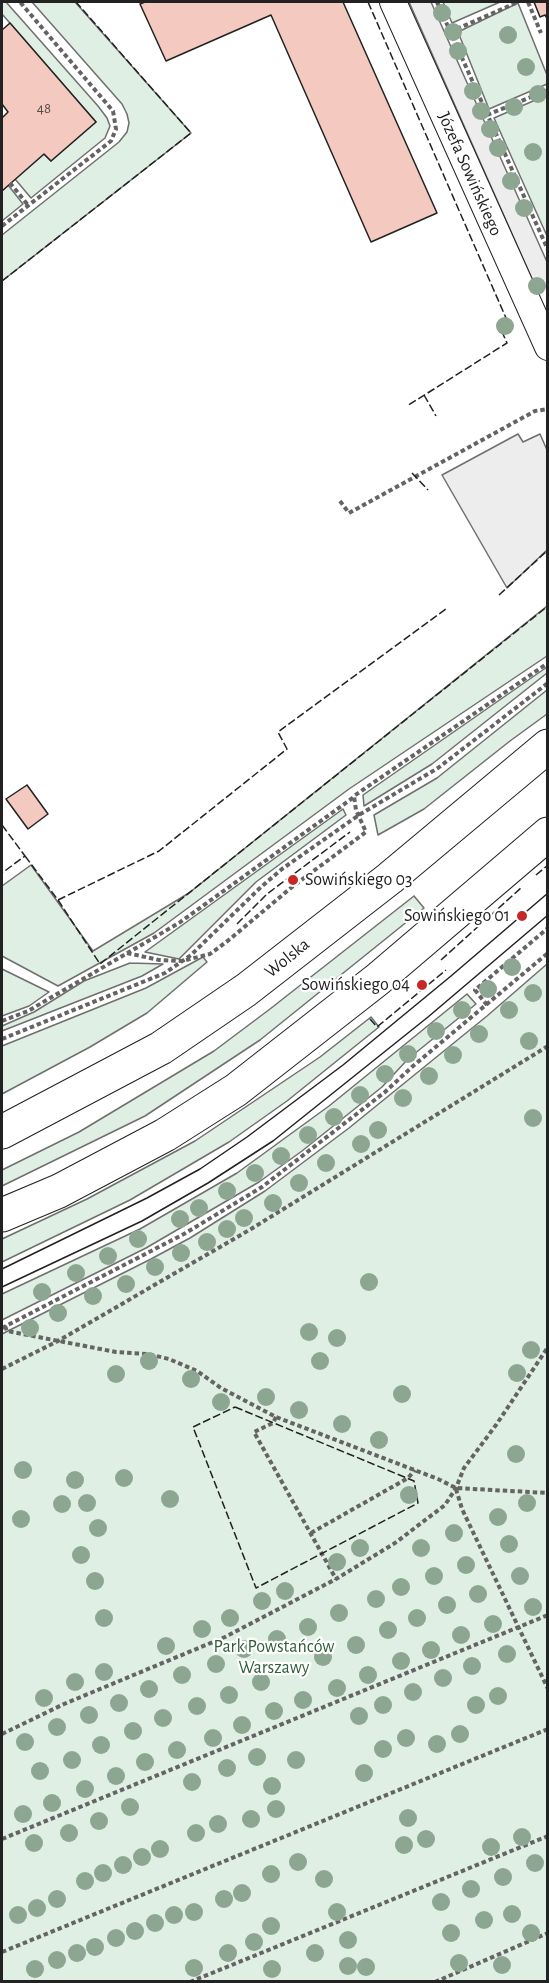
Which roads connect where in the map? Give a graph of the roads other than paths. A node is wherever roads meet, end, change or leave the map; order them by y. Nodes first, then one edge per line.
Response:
1 (393, 2) edge
2 (548, 347) edge
3 (548, 746) edge
4 (548, 834) edge
5 (2, 1132) edge
6 (2, 1215) edge

1 - 2 street, Józefa Sowińskiego
3 - 5 main road, Wolska
4 - 6 main road

